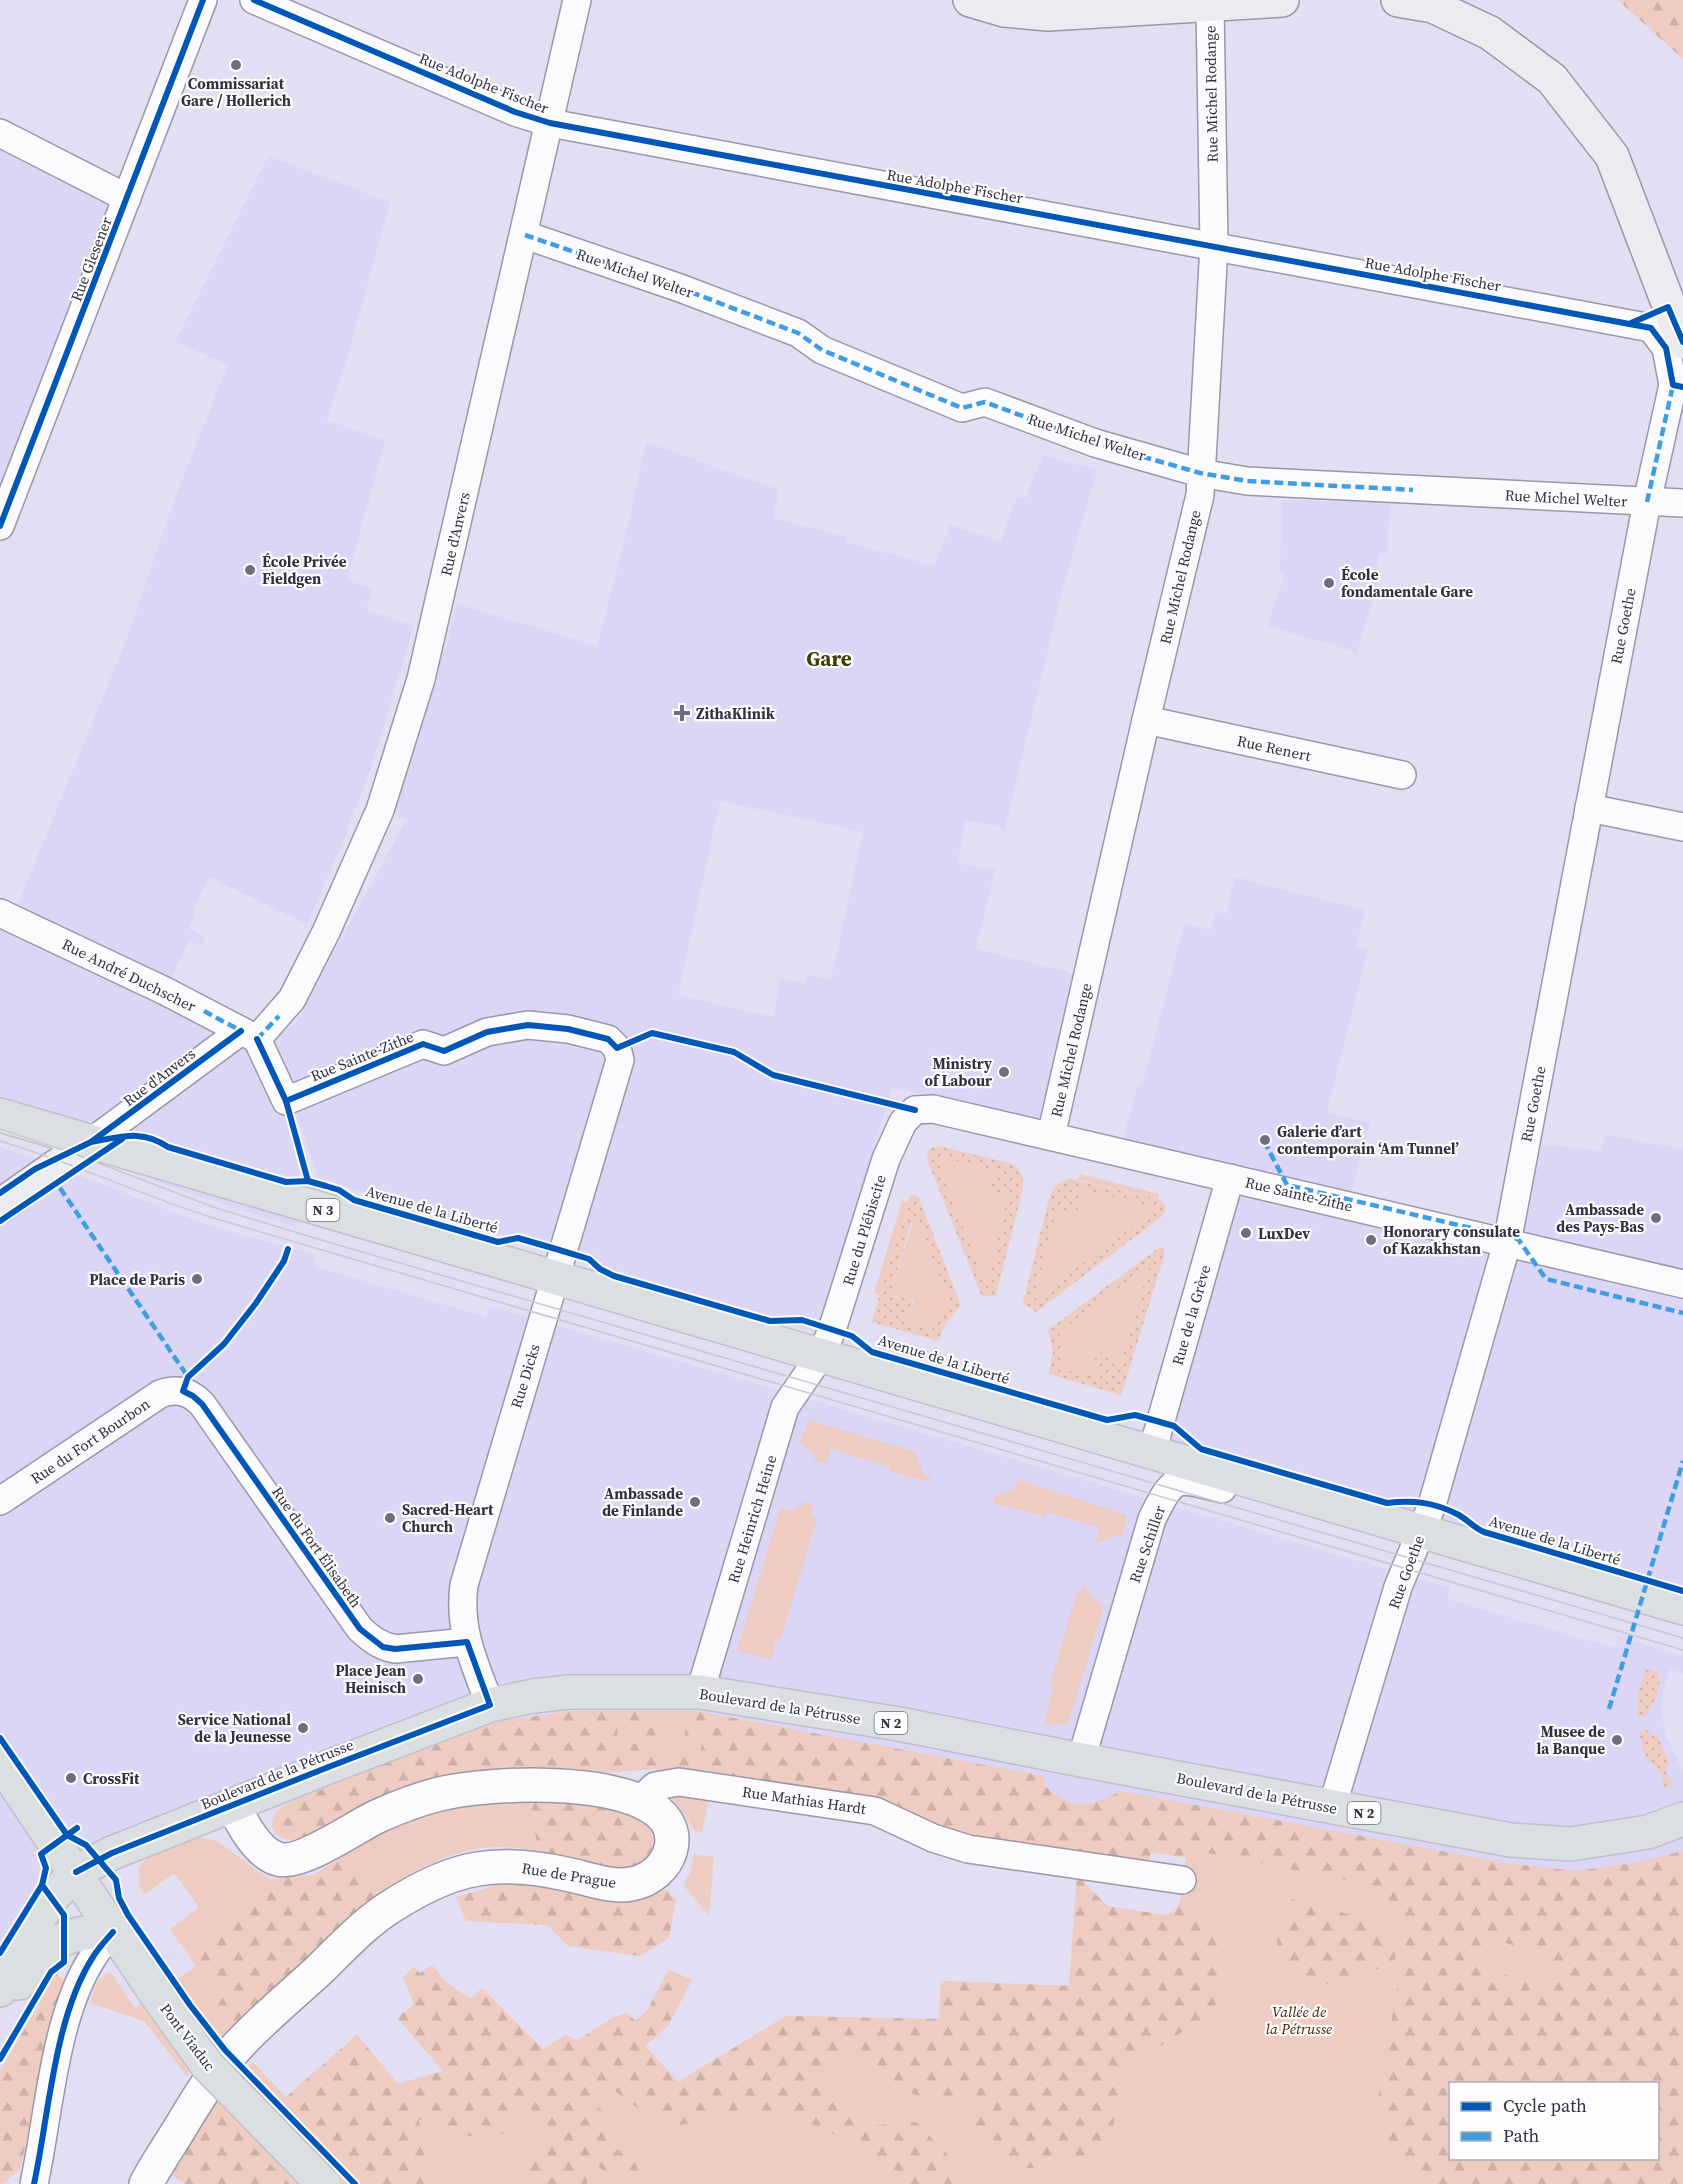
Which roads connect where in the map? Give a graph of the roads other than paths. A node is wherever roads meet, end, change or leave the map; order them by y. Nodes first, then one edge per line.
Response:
1 (203, 0) edge
2 (254, 0) edge
3 (577, 0) edge
4 (970, 0) edge
5 (1282, 0) edge
6 (1398, 0) edge
7 (1210, 6) junction
8 (550, 123) junction
9 (0, 133) edge
10 (128, 198) junction
11 (525, 235) junction
12 (1214, 246) junction
13 (1668, 307) junction
14 (1631, 323) junction
15 (1683, 342) edge
16 (1678, 383) edge
17 (1200, 473) junction
18 (1647, 502) junction
19 (1683, 503) edge
20 (0, 526) edge
21 (1146, 720) junction
22 (1402, 775) dead end
23 (1589, 808) junction
24 (1683, 827) edge
25 (0, 914) edge
26 (249, 1035) junction
27 (617, 1048) joint
28 (915, 1110) joint
29 (0, 1115) edge
30 (1051, 1136) junction
31 (91, 1142) junction
32 (1230, 1178) junction
33 (0, 1206) edge
34 (1507, 1243) junction
35 (555, 1277) junction
36 (1683, 1284) edge
37 (821, 1355) junction
38 (183, 1391) joint
39 (1152, 1452) junction
40 (0, 1501) edge
41 (1364, 1515) junction
42 (1420, 1531) junction
43 (1683, 1608) edge
44 (467, 1642) junction
45 (700, 1692) junction
46 (490, 1705) junction
47 (1081, 1760) junction
48 (0, 1762) edge
49 (640, 1800) junction
50 (232, 1805) junction
51 (1332, 1807) junction
52 (1683, 1819) edge
53 (75, 1872) junction
54 (1182, 1880) dead end
55 (113, 1932) junction
56 (0, 1990) edge
57 (0, 2008) edge
58 (34, 2184) edge
59 (146, 2184) edge
60 (322, 2184) edge

1 - 10 street, Rue Glesener
2 - 8 street, Rue Adolphe Fischer
3 - 8 street, Rue d'Anvers
4 - 7 main road
5 - 7 main road
6 - 13 main road
7 - 12 street, Rue Michel Rodange
8 - 11 street, Rue d'Anvers
8 - 12 street, Rue Adolphe Fischer
9 - 10 street
10 - 20 street, Rue Glesener
11 - 17 street, Rue Michel Welter
11 - 26 street, Rue d'Anvers
12 - 14 street, Rue Adolphe Fischer
12 - 17 street, Rue Michel Rodange
13 - 14 street
13 - 15 main road
14 - 16 street, Rue Goethe
16 - 18 street, Rue Goethe
17 - 18 street, Rue Michel Welter
17 - 21 street, Rue Michel Rodange
18 - 19 street, Rue Michel Welter
18 - 23 street, Rue Goethe
21 - 22 street, Rue Renert
21 - 30 street, Rue Michel Rodange
23 - 24 street
23 - 34 street, Rue Goethe
25 - 26 street, Rue André Duchscher
26 - 27 street, Rue Sainte-Zithe
26 - 31 street, Rue d'Anvers
27 - 35 street, Rue Dicks
28 - 30 street, Rue Sainte-Zithe
28 - 37 street, Rue du Plébiscite
29 - 31 main road, Avenue de la Liberté / N 3
30 - 32 street, Rue Sainte-Zithe
31 - 33 main road
31 - 35 main road, Avenue de la Liberté / N 3
32 - 34 street, Rue Sainte-Zithe
32 - 39 street, Rue de la Grève
34 - 36 street, Rue Sainte-Zithe
34 - 42 street, Rue Goethe
35 - 37 main road, Avenue de la Liberté / N 3
35 - 44 street, Rue Dicks
37 - 39 main road, Avenue de la Liberté / N 3
37 - 45 street, Rue Heinrich Heine
38 - 40 street, Rue du Fort Bourbon
38 - 44 street, Rue du Fort Élisabeth
39 - 41 main road, Avenue de la Liberté / N 3
41 - 42 main road, Avenue de la Liberté / N 3
41 - 47 street, Rue Schiller
42 - 43 main road, Avenue de la Liberté / N 3
42 - 51 street, Rue Goethe
44 - 46 street, Rue Dicks
45 - 46 main road, Boulevard de la Pétrusse / N 2
45 - 47 main road, Boulevard de la Pétrusse / N 2
46 - 50 main road, Boulevard de la Pétrusse / N 2
47 - 51 main road, Boulevard de la Pétrusse / N 2
48 - 53 main road, Pont Viaduc
49 - 50 street, Rue de Prague
49 - 54 street, Rue Mathias Hardt
49 - 59 street, Rue de Prague
50 - 53 main road, Boulevard de la Pétrusse / N 2
51 - 52 main road, Boulevard de la Pétrusse / N 2
53 - 55 main road, Pont Viaduc
53 - 56 main road, N 2
55 - 57 main road
55 - 58 street
55 - 60 main road, Pont Viaduc, bridge

